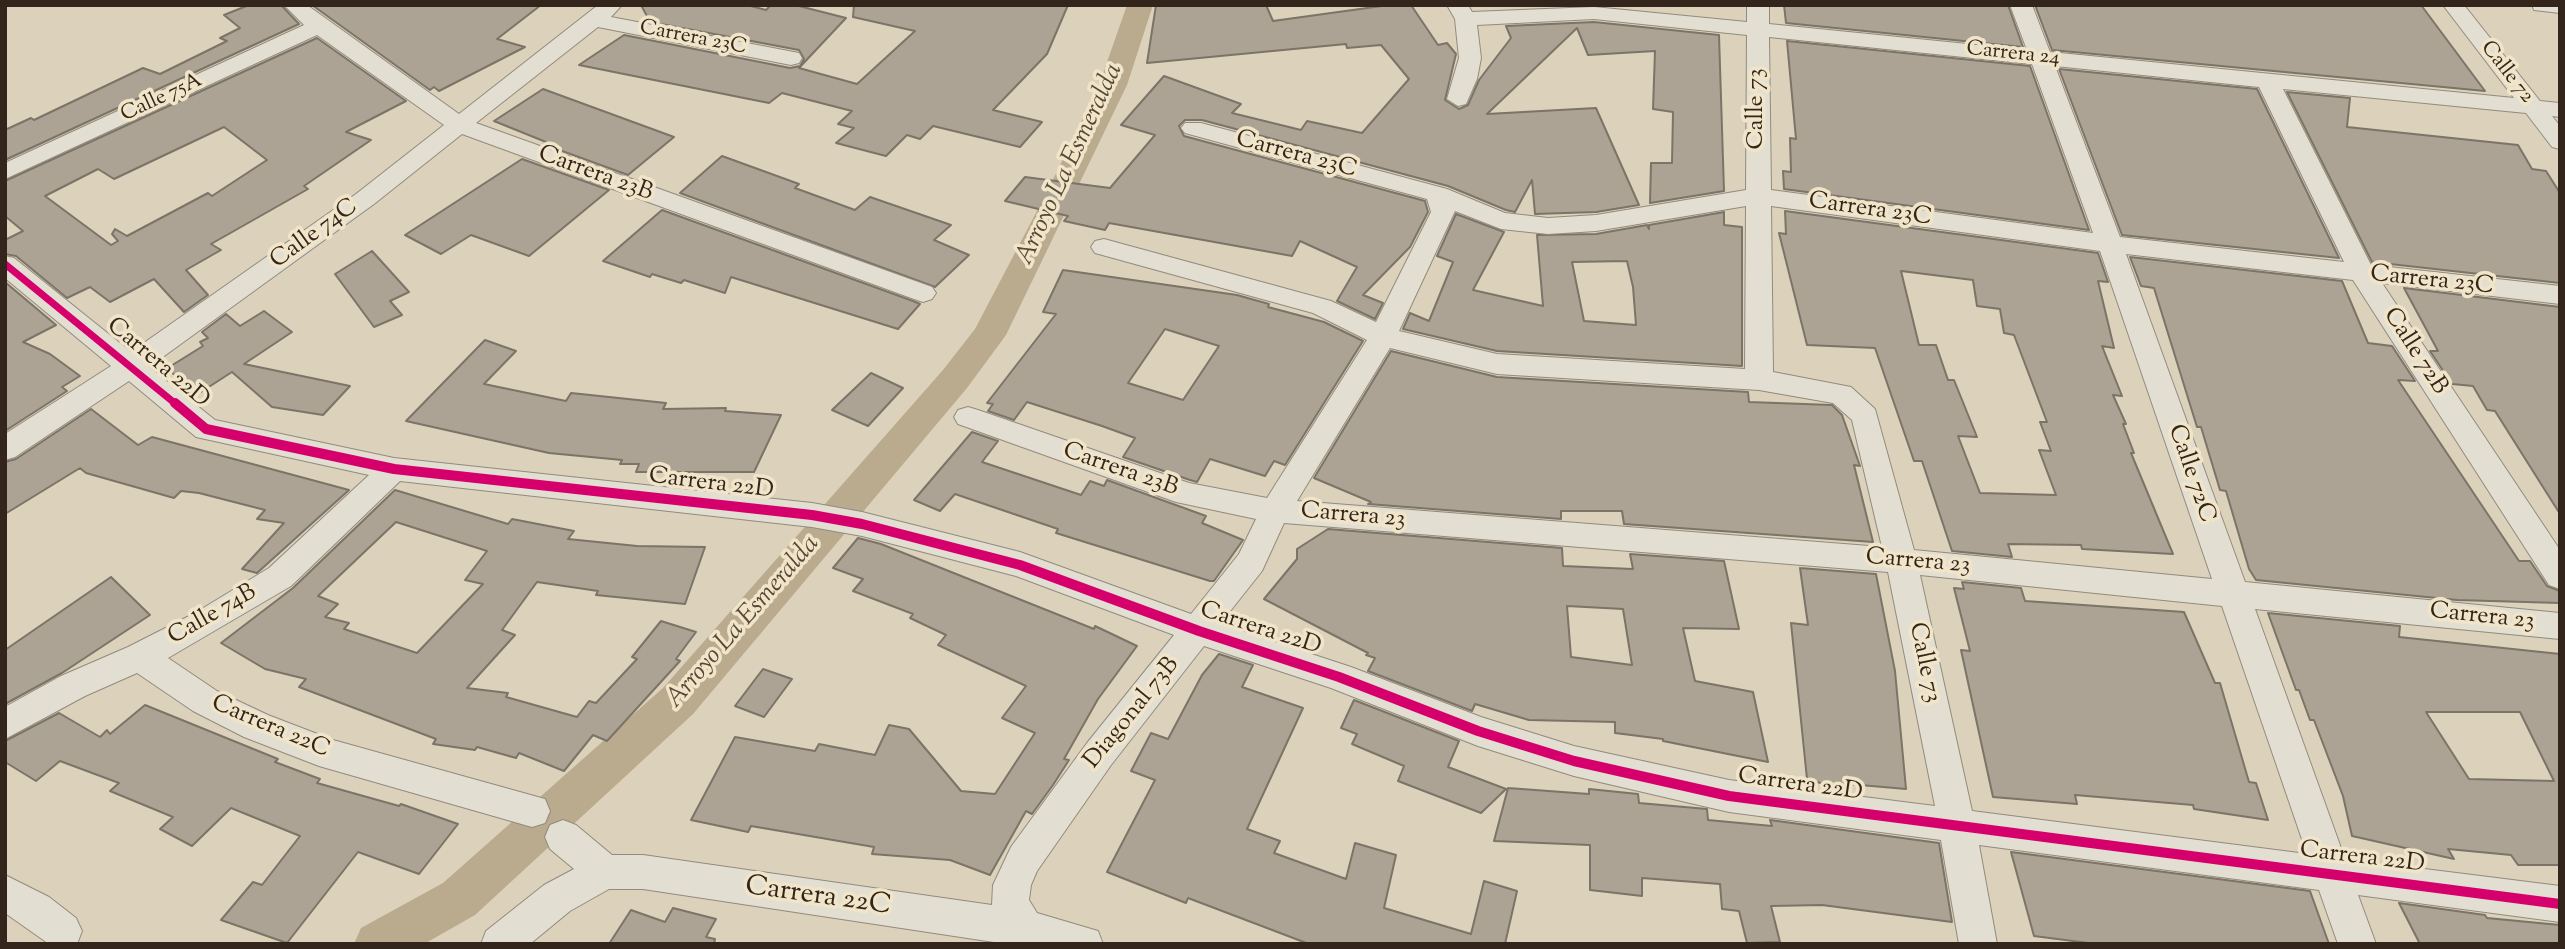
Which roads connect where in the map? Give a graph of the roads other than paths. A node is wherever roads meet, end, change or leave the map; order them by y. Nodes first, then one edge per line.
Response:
1 (295, 5) edge
2 (2021, 5) edge
3 (2453, 5) edge
4 (2542, 5) edge
5 (2560, 7) edge
6 (1461, 12) edge
7 (603, 13) edge
8 (1758, 17) edge
9 (319, 26) junction
10 (792, 58) dead end
11 (2042, 58) junction
12 (2267, 80) junction
13 (1458, 99) dead end
14 (2533, 107) junction
15 (2560, 110) edge
16 (461, 126) junction
17 (1193, 128) dead end
18 (2560, 142) edge
19 (5, 172) edge
20 (1438, 194) junction
21 (1758, 196) junction
22 (2110, 244) junction
23 (1104, 247) dead end
24 (5, 264) edge
25 (2363, 275) junction
26 (923, 293) dead end
27 (2560, 295) edge
28 (1383, 337) junction
29 (130, 367) junction
30 (1759, 380) junction
31 (968, 417) dead end
32 (5, 449) edge
33 (394, 468) junction
34 (1275, 510) junction
35 (1901, 561) junction
36 (2560, 576) edge
37 (2231, 592) junction
38 (2560, 626) edge
39 (1199, 631) junction
40 (140, 657) junction
41 (5, 724) edge
42 (532, 811) dead end
43 (1957, 826) junction
44 (562, 837) dead end
45 (605, 872) junction
46 (2330, 874) junction
47 (5, 893) edge
48 (2560, 904) edge
49 (63, 931) dead end
50 (1029, 936) edge
51 (500, 944) edge
52 (1084, 944) edge
53 (1978, 944) edge
54 (2357, 944) edge

1 - 9 street, Carrera 23B
2 - 11 street, Calle 72C
3 - 14 street, Calle 72
4 - 5 street
6 - 8 street, Carrera 24
6 - 13 street
7 - 10 street, Carrera 23C
7 - 16 street, Calle 74C
8 - 11 street, Carrera 24
8 - 21 street, Calle 73
9 - 16 street, Carrera 23B
9 - 19 street, Calle 75A
11 - 12 street, Carrera 24
11 - 22 street, Calle 72C
12 - 14 street, Carrera 24
12 - 25 street, Calle 72B
14 - 15 street, Carrera 24
14 - 18 street, Calle 72
16 - 26 street, Carrera 23B
16 - 29 street, Calle 74C
17 - 20 street, Carrera 23C
20 - 21 street, Carrera 23C
20 - 28 street, Diagonal 73B
21 - 22 street, Carrera 23C
21 - 30 street, Calle 73
22 - 25 street, Carrera 23C
22 - 37 street, Calle 72C
23 - 28 street
24 - 29 street, Carrera 22D
25 - 27 street, Carrera 23C
25 - 36 street, Calle 72B
28 - 30 street
28 - 34 street, Diagonal 73B
29 - 32 street, Calle 74C
29 - 33 street, Carrera 22D
30 - 35 street, Calle 73
31 - 34 street, Carrera 23B
33 - 39 street, Carrera 22D
33 - 40 street, Calle 74B
34 - 35 street, Carrera 23
34 - 39 street, Diagonal 73B
35 - 37 street, Carrera 23
35 - 43 street, Calle 73
37 - 38 street, Carrera 23
37 - 46 street, Calle 72C
39 - 43 street, Carrera 22D
39 - 50 street, Diagonal 73B
40 - 41 street, Calle 74B
40 - 42 street, Carrera 22C
43 - 46 street, Carrera 22D
43 - 53 street, Calle 73
44 - 45 street
45 - 50 street, Carrera 22C
45 - 51 street
46 - 48 street, Carrera 22D
46 - 54 street, Calle 72C
47 - 49 street
50 - 52 street, Carrera 22C

